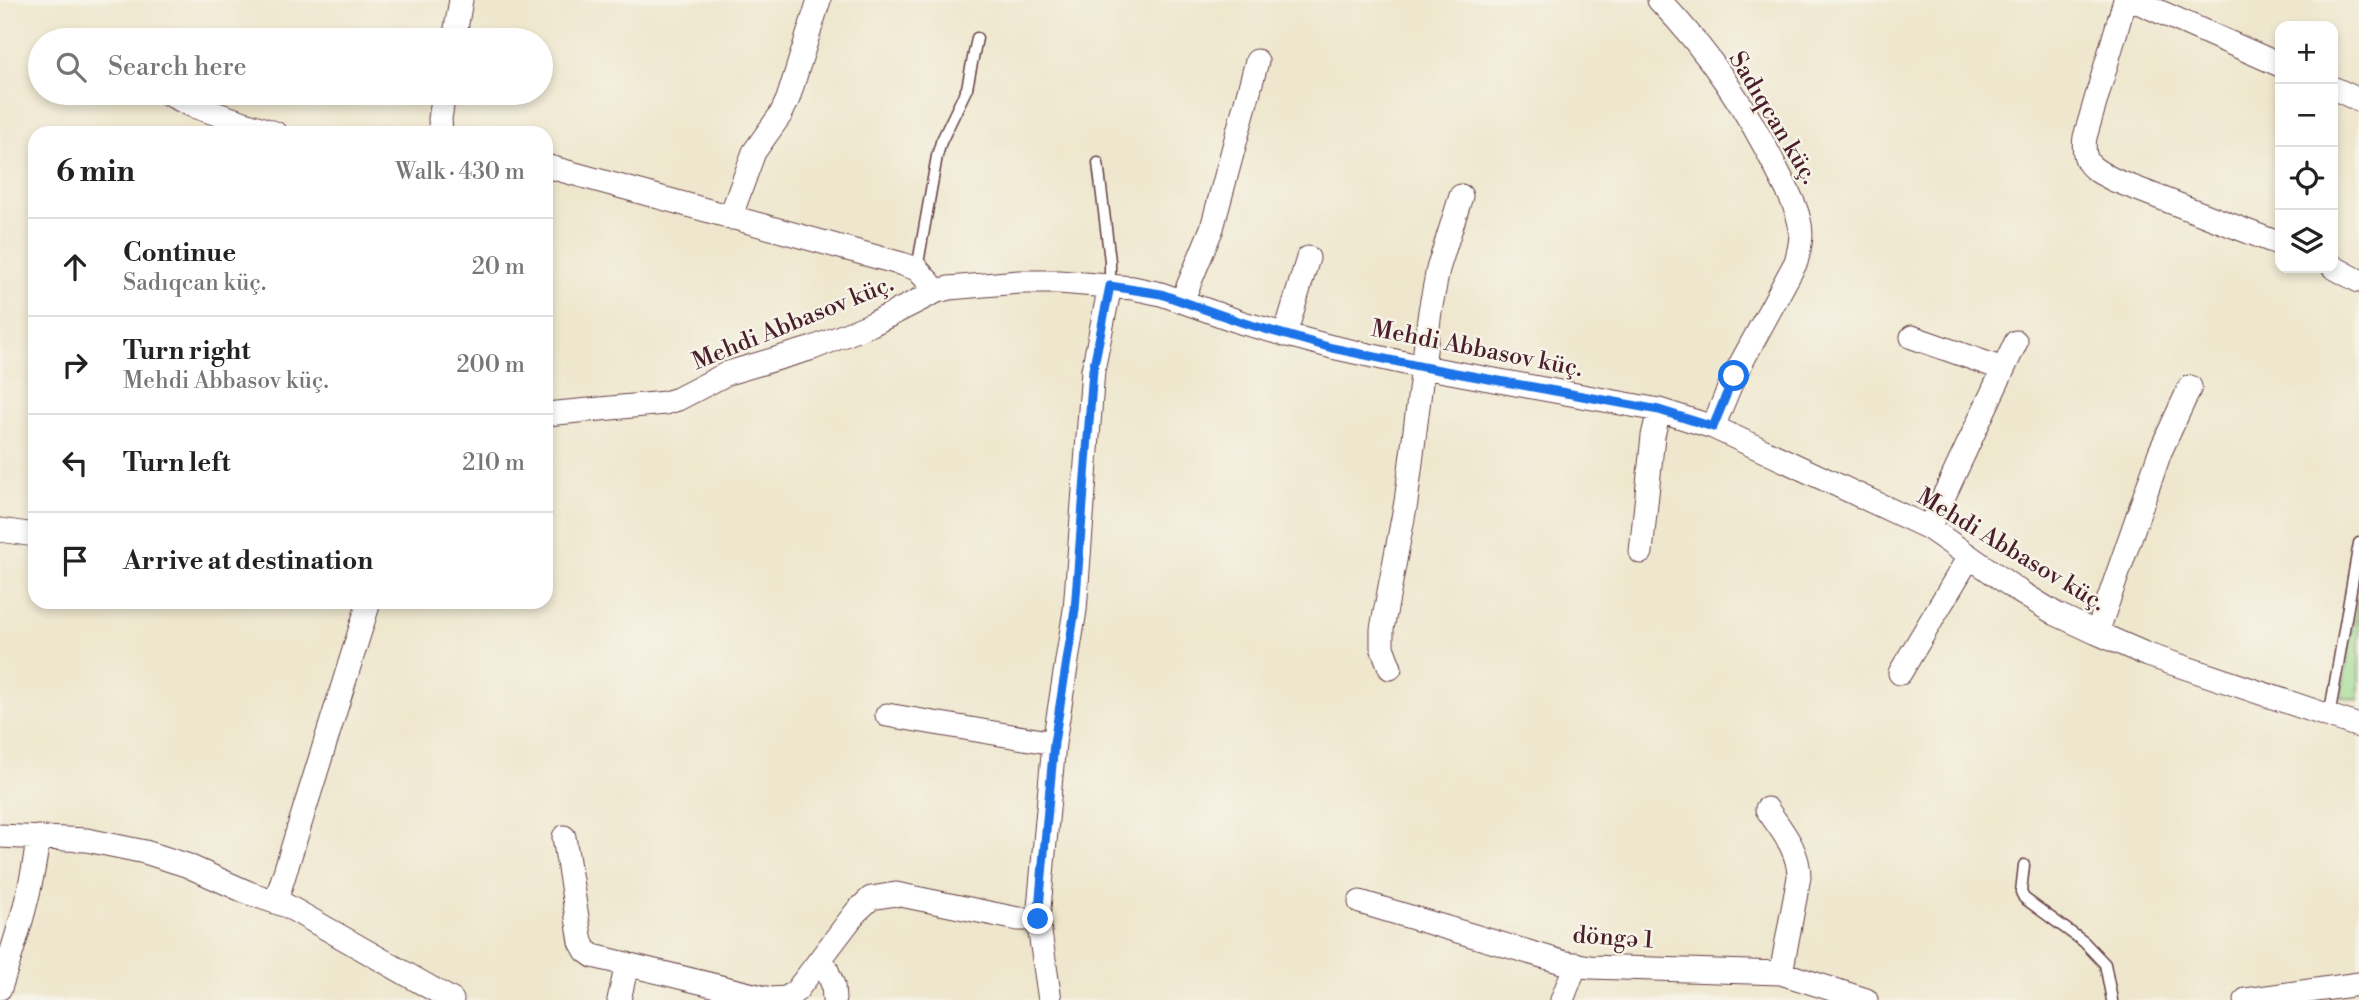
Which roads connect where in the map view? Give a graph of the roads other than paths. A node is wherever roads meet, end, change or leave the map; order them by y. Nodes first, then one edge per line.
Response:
1 (461, 0) edge
2 (818, 0) edge
3 (1659, 0) edge
4 (2125, 0) edge
5 (2133, 0) edge
6 (456, 28) edge
7 (977, 38) dead end
8 (1257, 61) dead end
9 (2275, 63) edge
10 (2338, 90) edge
11 (2359, 100) edge
12 (191, 105) edge
13 (442, 105) edge
14 (254, 126) edge
15 (440, 126) edge
16 (1098, 163) dead end
17 (553, 168) edge
18 (1461, 196) dead end
19 (730, 218) junction
20 (2275, 242) edge
21 (1308, 258) dead end
22 (917, 270) junction
23 (2338, 270) edge
24 (2359, 281) edge
25 (1110, 286) junction
26 (937, 291) junction
27 (1182, 301) junction
28 (1285, 335) junction
29 (1912, 337) dead end
30 (2016, 342) dead end
31 (1423, 367) junction
32 (2003, 369) junction
33 (2190, 387) dead end
34 (1659, 410) junction
35 (553, 413) edge
36 (1713, 427) junction
37 (1929, 528) junction
38 (0, 530) edge
39 (28, 534) edge
40 (2359, 543) edge
41 (1641, 552) dead end
42 (1969, 557) junction
43 (367, 609) edge
44 (2097, 633) junction
45 (1390, 668) dead end
46 (1900, 673) dead end
47 (887, 715) dead end
48 (2329, 717) junction
49 (2359, 726) edge
50 (1054, 743) junction
51 (1767, 809) dead end
52 (0, 836) edge
53 (38, 837) junction
54 (564, 837) dead end
55 (2024, 865) dead end
56 (276, 901) junction
57 (1360, 902) dead end
58 (1038, 919) junction
59 (822, 958) junction
60 (627, 964) junction
61 (1576, 964) junction
62 (1781, 973) junction
63 (2359, 984) edge
64 (0, 988) edge
65 (452, 1000) edge
66 (619, 1000) edge
67 (834, 1000) edge
68 (1049, 1000) edge
69 (1562, 1000) edge
70 (1866, 1000) edge
71 (2112, 1000) edge
72 (2246, 1000) edge

1 - 6 street
2 - 19 street
3 - 36 street, Sadıqcan küç.
4 - 20 street
5 - 9 street
7 - 22 lane
8 - 27 street
10 - 11 street
12 - 14 street
13 - 15 street
16 - 25 lane
17 - 19 street
18 - 31 street
19 - 22 street
21 - 28 street
22 - 26 street
23 - 24 street
25 - 26 street, Mehdi Abbasov küç.
25 - 27 street, Mehdi Abbasov küç.
25 - 50 street
26 - 35 street, Mehdi Abbasov küç.
27 - 28 street, Mehdi Abbasov küç.
28 - 31 street, Mehdi Abbasov küç.
29 - 32 street
30 - 32 street
31 - 34 street, Mehdi Abbasov küç.
31 - 45 street
32 - 37 street
33 - 44 street
34 - 36 street, Mehdi Abbasov küç.
34 - 41 street
36 - 37 street, Mehdi Abbasov küç.
37 - 42 street, Mehdi Abbasov küç.
38 - 39 street
40 - 48 lane
42 - 44 street, Mehdi Abbasov küç.
42 - 46 street
43 - 56 street
44 - 48 street, Mehdi Abbasov küç.
47 - 50 street
48 - 49 street, Mehdi Abbasov küç.
50 - 58 street
51 - 62 street
52 - 53 street
53 - 56 street
53 - 64 street
54 - 60 street
55 - 71 lane
56 - 65 street
57 - 61 street, döngə 1
58 - 59 street
58 - 68 street
59 - 60 street
59 - 67 street
60 - 66 street
61 - 62 street, döngə 1
61 - 69 street
62 - 70 street, döngə 1
63 - 72 street

